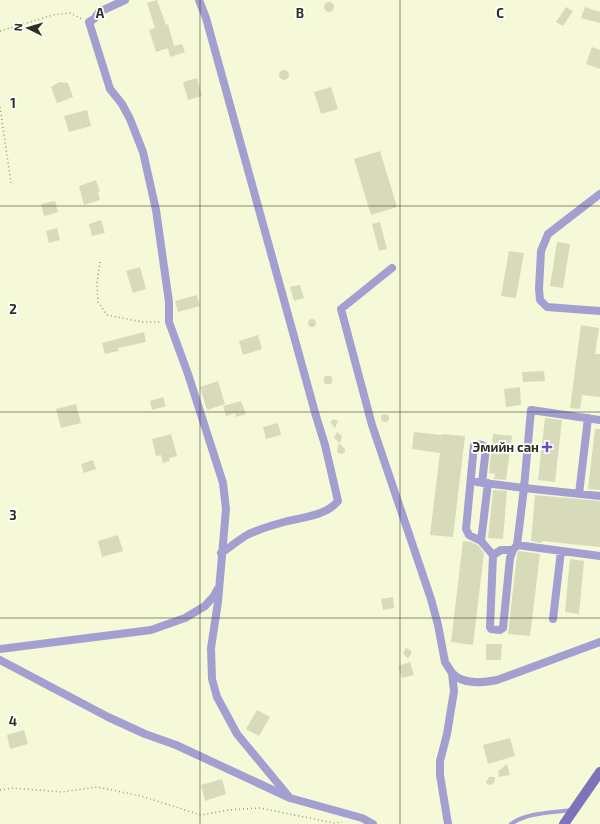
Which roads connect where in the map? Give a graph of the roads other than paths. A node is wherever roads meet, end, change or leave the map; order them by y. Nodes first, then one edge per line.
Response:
1 (125, 0) edge
2 (199, 0) edge
3 (600, 194) edge
4 (392, 268) dead end
5 (600, 311) edge
6 (588, 418) junction
7 (600, 420) edge
8 (471, 481) junction
9 (485, 483) junction
10 (524, 488) junction
11 (579, 494) junction
12 (600, 496) edge
13 (481, 541) junction
14 (515, 548) junction
15 (560, 551) junction
16 (221, 553) junction
17 (494, 555) junction
18 (600, 556) edge
19 (219, 586) junction
20 (554, 619) dead end
21 (600, 642) edge
22 (0, 649) edge
23 (0, 660) edge
24 (452, 673) junction
25 (600, 772) edge
26 (290, 798) junction
27 (574, 810) junction
28 (373, 824) edge
29 (448, 824) edge
30 (511, 824) edge
31 (564, 824) edge

1 - 16 street
2 - 16 street
3 - 5 street
4 - 24 street
6 - 7 street
6 - 10 street
6 - 11 street
8 - 9 street
8 - 9 street
8 - 13 street
9 - 10 street
9 - 13 street
10 - 11 street
10 - 14 street
11 - 12 street
13 - 17 street
14 - 15 street
14 - 17 street
14 - 17 street
15 - 18 street
15 - 20 street
16 - 19 street
19 - 22 street
19 - 26 street
21 - 24 street
23 - 26 street
24 - 29 street
25 - 27 main road
26 - 28 street
27 - 30 lane
27 - 31 main road

